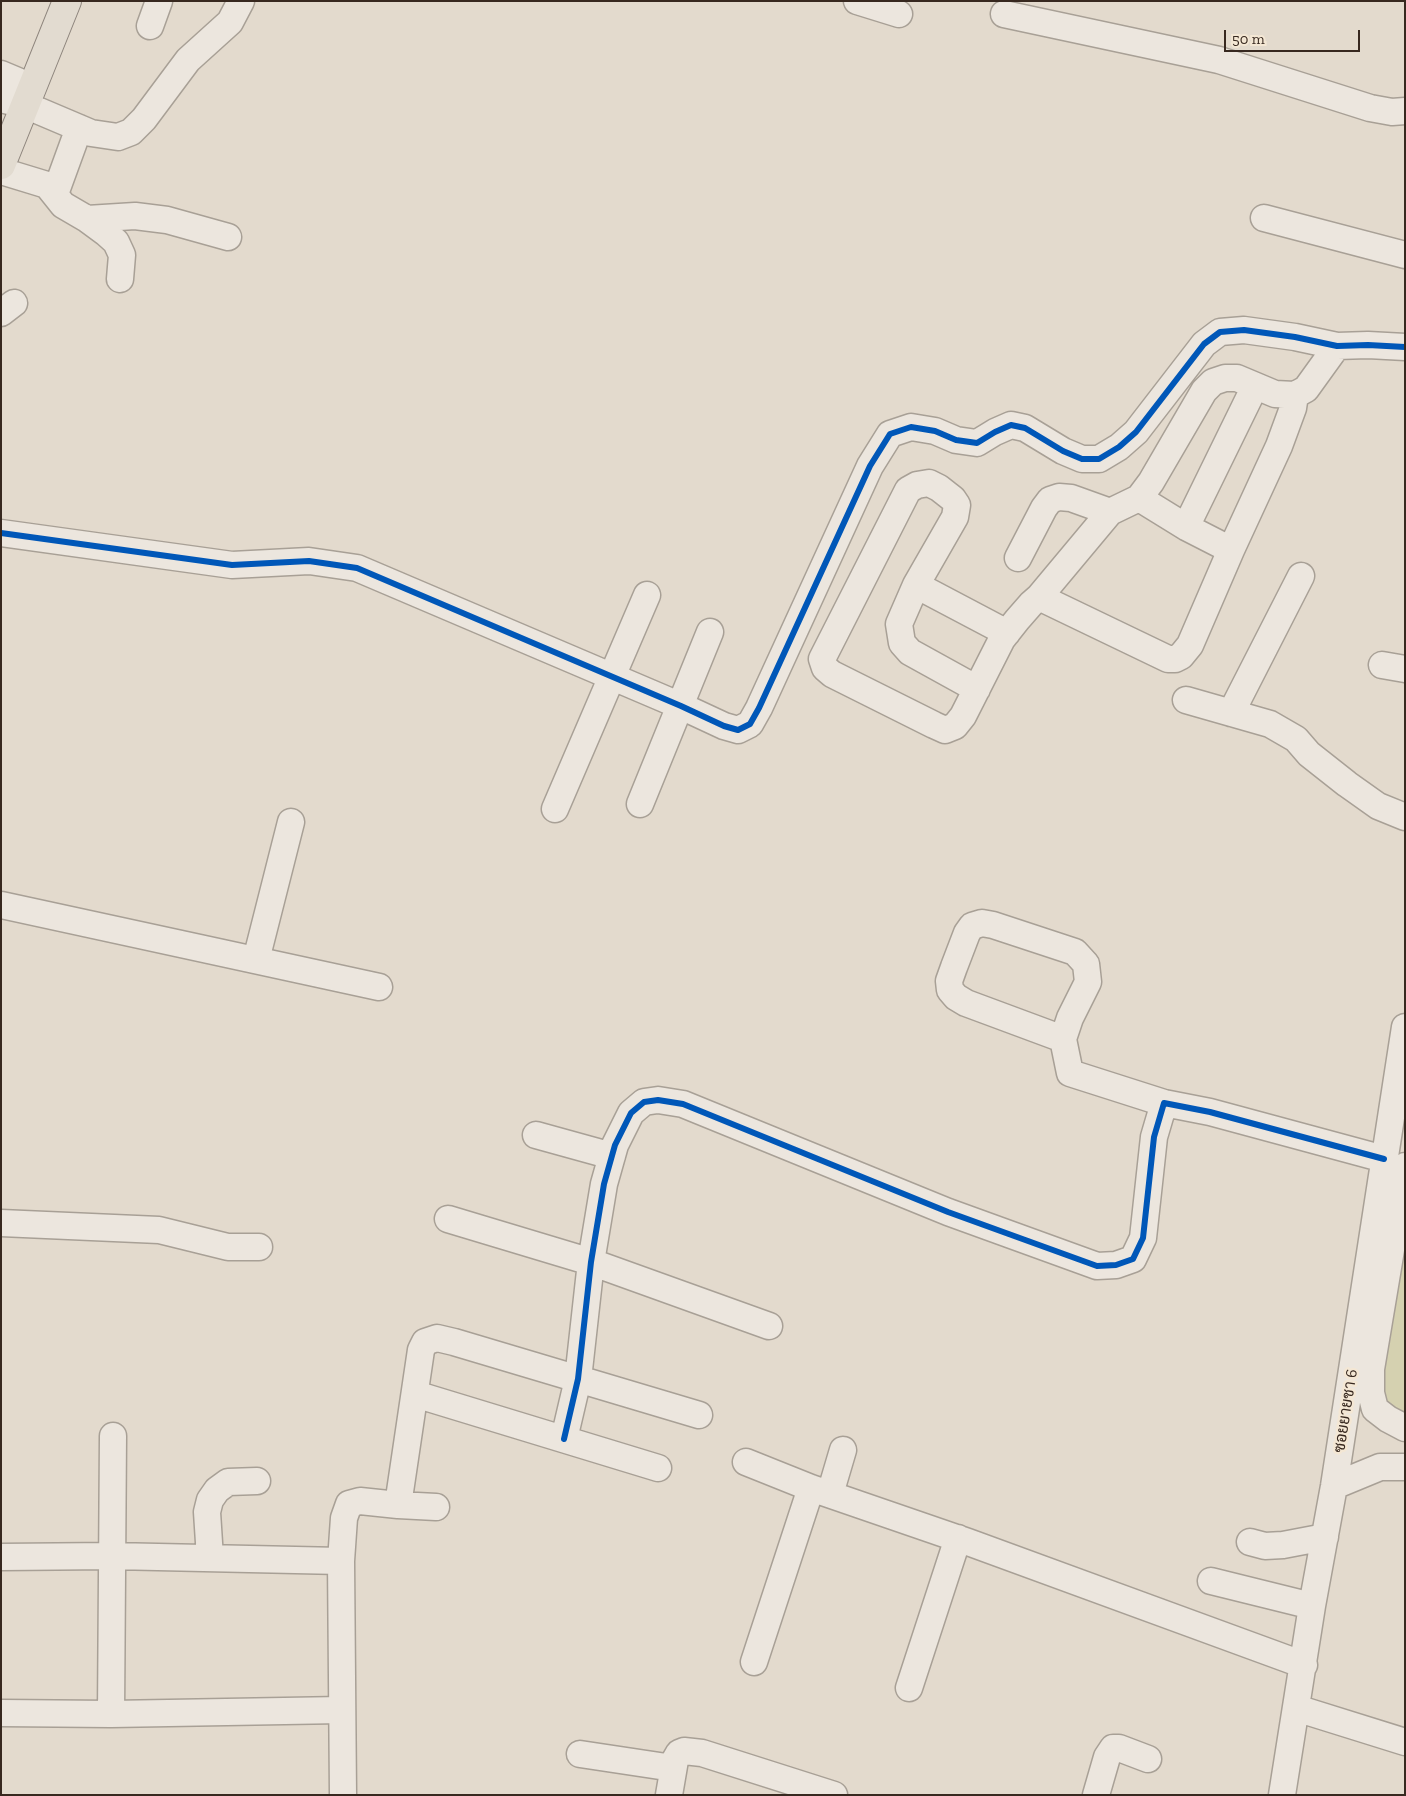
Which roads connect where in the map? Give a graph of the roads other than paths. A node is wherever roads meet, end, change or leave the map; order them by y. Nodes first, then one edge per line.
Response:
1 (67, 1) edge
2 (159, 1) edge
3 (241, 1) edge
4 (857, 1) edge
5 (899, 14) dead end
6 (1004, 14) dead end
7 (150, 26) dead end
8 (1, 74) edge
9 (20, 97) edge
10 (1405, 111) edge
11 (79, 128) junction
12 (1, 165) edge
13 (1, 171) edge
14 (55, 194) junction
15 (87, 218) junction
16 (1264, 218) dead end
17 (228, 237) dead end
18 (1405, 255) edge
19 (120, 278) dead end
20 (1337, 346) junction
21 (1405, 347) edge
22 (1255, 386) junction
23 (1295, 396) junction
24 (1139, 498) junction
25 (1110, 512) junction
26 (1186, 527) junction
27 (1, 533) edge
28 (1231, 550) junction
29 (1018, 558) dead end
30 (1301, 576) dead end
31 (916, 584) junction
32 (647, 595) dead end
33 (1039, 597) junction
34 (710, 632) dead end
35 (1007, 633) junction
36 (612, 676) junction
37 (977, 689) junction
38 (1186, 700) dead end
39 (681, 706) junction
40 (1231, 713) junction
41 (640, 804) dead end
42 (554, 809) dead end
43 (1405, 817) edge
44 (291, 822) dead end
45 (1, 905) edge
46 (256, 960) junction
47 (379, 987) dead end
48 (1405, 1027) edge
49 (1063, 1039) junction
50 (1164, 1104) junction
51 (536, 1135) dead end
52 (612, 1156) junction
53 (1394, 1162) edge
54 (448, 1220) dead end
55 (1, 1223) edge
56 (259, 1247) dead end
57 (591, 1262) junction
58 (769, 1326) dead end
59 (578, 1379) junction
60 (415, 1394) junction
61 (699, 1415) dead end
62 (1405, 1428) edge
63 (113, 1436) dead end
64 (564, 1439) junction
65 (844, 1450) dead end
66 (746, 1462) dead end
67 (1405, 1467) edge
68 (658, 1468) dead end
69 (257, 1481) dead end
70 (1334, 1486) junction
71 (820, 1491) junction
72 (398, 1505) junction
73 (436, 1507) dead end
74 (1325, 1537) junction
75 (958, 1538) junction
76 (1250, 1542) dead end
77 (112, 1556) junction
78 (1, 1557) edge
79 (210, 1558) junction
80 (341, 1561) junction
81 (1211, 1581) dead end
82 (1312, 1606) junction
83 (754, 1662) dead end
84 (1304, 1665) junction
85 (909, 1688) dead end
86 (1296, 1708) junction
87 (342, 1710) junction
88 (1, 1713) edge
89 (111, 1714) junction
90 (1405, 1742) edge
91 (580, 1754) dead end
92 (1148, 1759) dead end
93 (673, 1768) junction
94 (343, 1795) edge
95 (669, 1795) edge
96 (834, 1795) edge
97 (1096, 1795) edge
98 (1282, 1795) edge

1 - 9 main road
2 - 7 street
3 - 11 street
4 - 5 street
6 - 10 street
8 - 9 street
9 - 11 street
9 - 12 main road
11 - 14 street
13 - 14 street
14 - 15 street
15 - 17 street
15 - 19 street
16 - 18 street
20 - 21 street
20 - 23 street
20 - 39 street
22 - 23 street
22 - 24 street
22 - 26 street
23 - 28 street
24 - 25 street
24 - 26 street
25 - 29 street
25 - 33 street
26 - 28 street
27 - 36 street
28 - 33 street
30 - 40 street
31 - 35 street
31 - 37 street
31 - 37 street
32 - 36 street
33 - 35 street
34 - 39 street
35 - 37 street
36 - 39 street
36 - 42 street
38 - 40 street
39 - 41 street
40 - 43 street
44 - 46 street
45 - 46 street
46 - 47 street
48 - 53 street, ซอยยายชา 6
49 - 49 street
49 - 50 street
50 - 52 street
50 - 53 street
51 - 52 street
52 - 57 street
53 - 62 street
53 - 70 street, ซอยยายชา 6
54 - 57 street
55 - 56 street
57 - 58 street
57 - 59 street
59 - 60 street
59 - 61 street
59 - 64 street
60 - 64 street
60 - 72 street
63 - 77 street
64 - 68 street
65 - 71 street
66 - 71 street
67 - 70 street
69 - 79 street
70 - 74 street, ซอยยายชา 6
71 - 75 street
71 - 83 street
72 - 73 street
72 - 80 street
74 - 76 street
74 - 82 street, ซอยยายชา 6
75 - 84 street
75 - 85 street
77 - 78 street
77 - 79 street
77 - 89 street
79 - 80 street
80 - 87 street
81 - 82 street
82 - 84 street, ซอยยายชา 6
84 - 86 street, ซอยยายชา 6
86 - 90 street
86 - 98 street, ซอยยายชา 6
87 - 89 street
87 - 94 street
88 - 89 street
91 - 93 street
92 - 97 street
93 - 95 street
93 - 96 street

